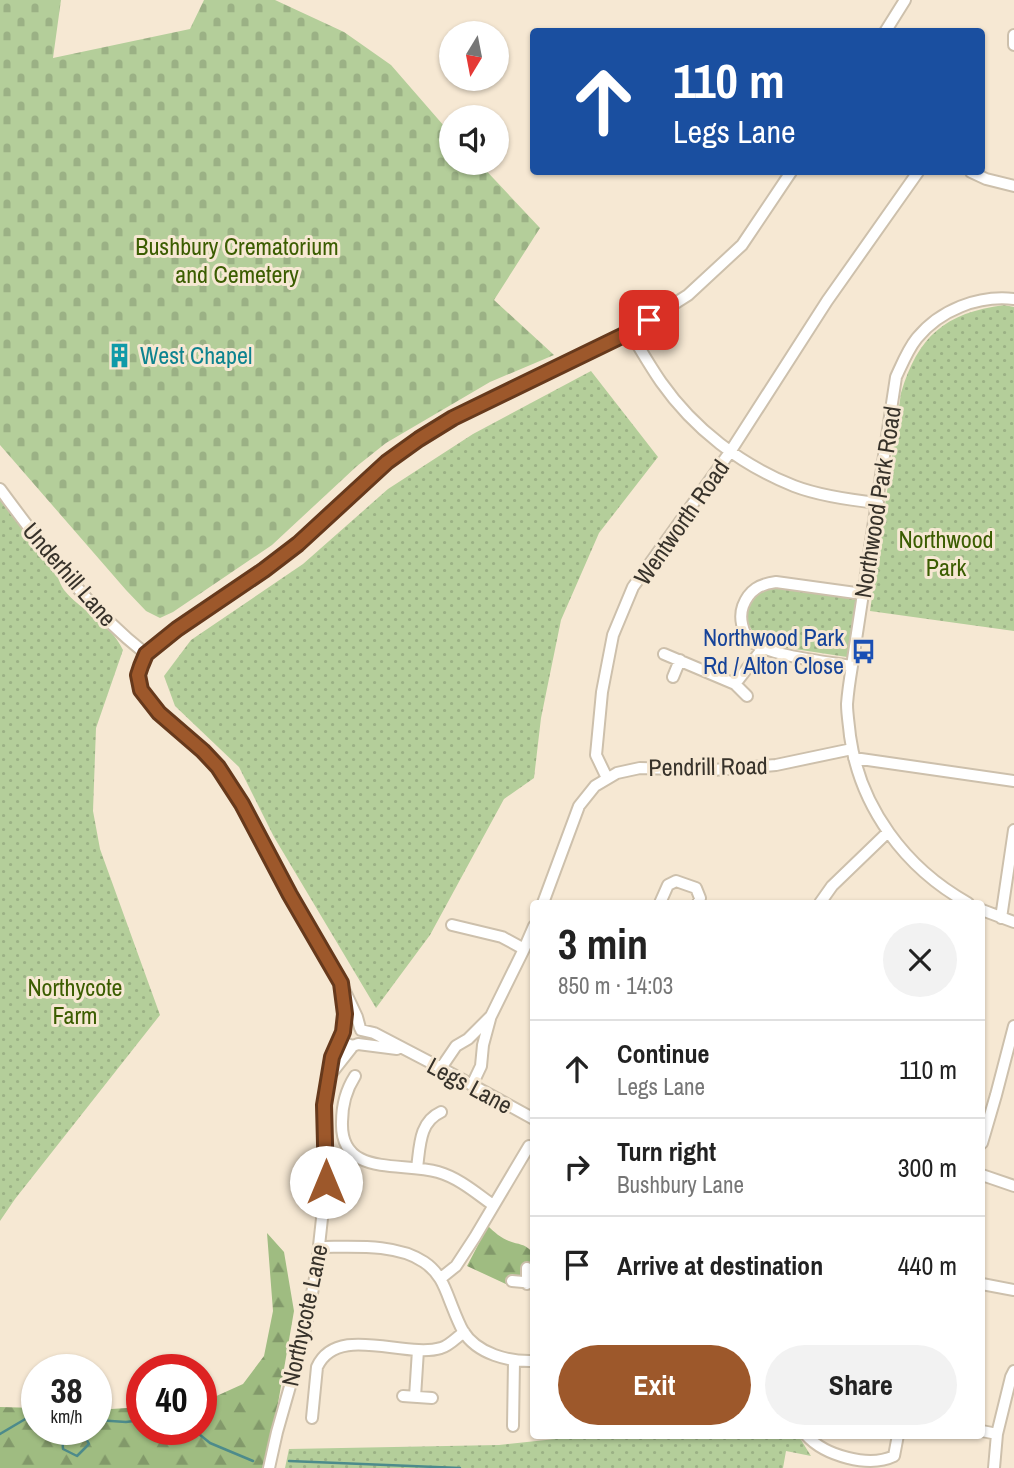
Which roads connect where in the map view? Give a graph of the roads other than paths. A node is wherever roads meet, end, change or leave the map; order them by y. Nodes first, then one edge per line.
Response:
1 (905, 0) edge
2 (888, 28) edge
3 (1014, 35) edge
4 (1014, 45) edge
5 (790, 175) edge
6 (916, 175) edge
7 (977, 175) edge
8 (1014, 186) edge
9 (1014, 299) edge
10 (630, 332) junction
11 (730, 452) junction
12 (0, 489) edge
13 (877, 503) junction
14 (863, 594) junction
15 (763, 648) junction
16 (146, 654) junction
17 (664, 654) dead end
18 (680, 660) junction
19 (852, 666) junction
20 (673, 677) dead end
21 (735, 684) junction
22 (747, 696) dead end
23 (853, 754) junction
24 (607, 778) junction
25 (1014, 781) edge
26 (1014, 830) edge
27 (888, 832) junction
28 (544, 900) edge
29 (661, 900) edge
30 (699, 900) edge
31 (822, 900) edge
32 (963, 900) edge
33 (985, 911) edge
34 (1001, 918) junction
35 (1014, 922) edge
36 (452, 925) dead end
37 (530, 935) edge
38 (524, 949) junction
39 (341, 983) junction
40 (491, 1016) junction
41 (1014, 1026) edge
42 (361, 1029) junction
43 (343, 1033) junction
44 (356, 1045) junction
45 (407, 1051) junction
46 (441, 1068) junction
47 (355, 1076) dead end
48 (328, 1077) junction
49 (472, 1085) junction
50 (441, 1112) dead end
51 (530, 1117) edge
52 (985, 1133) edge
53 (529, 1146) dead end
54 (417, 1168) junction
55 (985, 1176) edge
56 (1014, 1186) edge
57 (494, 1205) junction
58 (320, 1247) junction
59 (527, 1268) dead end
60 (441, 1278) junction
61 (530, 1280) edge
62 (512, 1281) dead end
63 (530, 1284) edge
64 (985, 1284) edge
65 (1014, 1290) edge
66 (464, 1332) junction
67 (418, 1350) junction
68 (514, 1361) junction
69 (530, 1362) edge
70 (1014, 1371) edge
71 (432, 1398) dead end
72 (312, 1418) dead end
73 (513, 1425) dead end
74 (985, 1432) edge
75 (997, 1434) junction
76 (810, 1439) edge
77 (897, 1439) edge
78 (837, 1462) edge
79 (890, 1463) edge
80 (269, 1468) edge
81 (994, 1468) edge

1 - 2 street
3 - 4 street
5 - 10 street
6 - 11 street, Wentworth Road
7 - 8 street
9 - 13 street, Northwood Park Road
10 - 11 street
10 - 16 street
11 - 13 street
11 - 24 street, Wentworth Road
12 - 16 street, Underhill Lane
13 - 14 street, Northwood Park Road
14 - 15 street
14 - 19 street, Northwood Park Road
15 - 19 street
15 - 21 street
16 - 39 street
17 - 18 street
18 - 20 street
18 - 21 street
19 - 23 street, Northwood Park Road
21 - 22 street
23 - 24 street, Pendrill Road
23 - 25 street
23 - 27 street, Northwood Park Road
24 - 28 street
26 - 34 street
27 - 31 street
27 - 32 street, Northwood Park Road
29 - 30 street
33 - 34 street
34 - 35 street
36 - 38 street
37 - 38 street
38 - 40 street
39 - 42 street
39 - 43 street
40 - 46 street
40 - 49 street
41 - 52 street
42 - 43 street
42 - 44 street
42 - 45 street, Legs Lane
43 - 44 street
43 - 48 street, Northycote Lane
44 - 45 street, Legs Lane
44 - 48 street
45 - 46 street, Legs Lane
46 - 49 street, Legs Lane
47 - 54 street
48 - 58 street, Northycote Lane
49 - 51 street, Legs Lane
50 - 54 street
53 - 57 street
54 - 57 street
55 - 56 street
57 - 60 street
58 - 60 street
58 - 80 street, Northycote Lane
59 - 61 street
60 - 66 street
62 - 63 street
64 - 65 street
66 - 67 street
66 - 68 street
67 - 71 street
67 - 72 street
68 - 69 street
68 - 73 street
70 - 75 street
74 - 75 street
75 - 81 street
76 - 78 street
77 - 79 street
78 - 79 street

